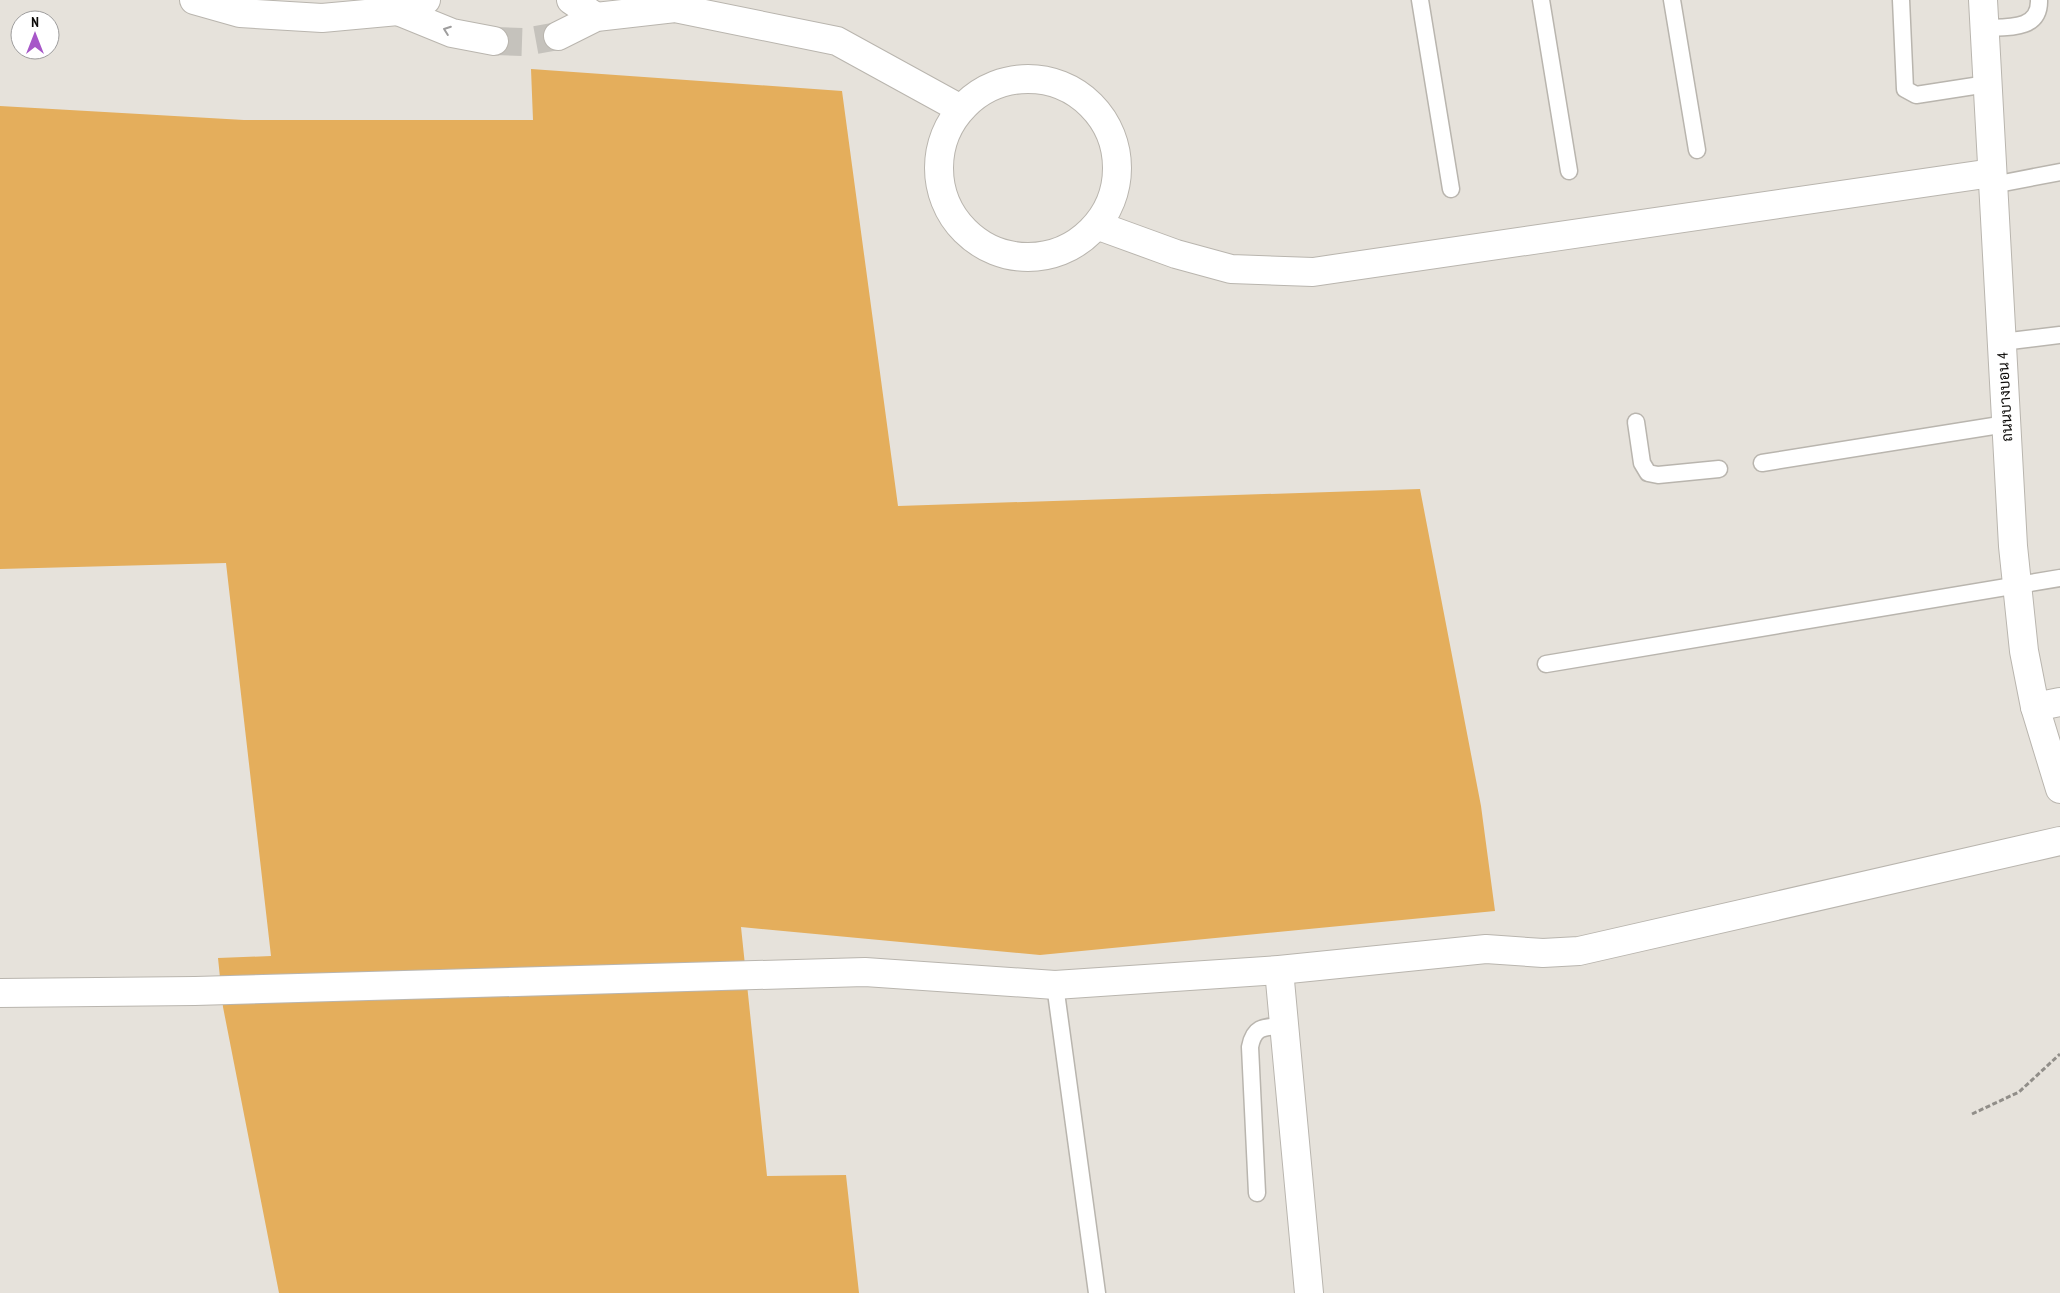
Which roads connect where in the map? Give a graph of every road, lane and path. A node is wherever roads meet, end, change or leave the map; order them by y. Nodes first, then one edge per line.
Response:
1 (194, 0) edge
2 (426, 0) edge
3 (572, 0) edge
4 (1420, 0) edge
5 (1541, 0) edge
6 (1672, 0) edge
7 (1901, 0) edge
8 (1982, 0) edge
9 (2039, 0) edge
10 (398, 11) junction
11 (596, 17) junction
12 (1984, 28) junction
13 (558, 36) tunnel mouth
14 (494, 41) tunnel mouth
15 (1987, 84) junction
16 (959, 108) junction
17 (1697, 150) dead end
18 (1569, 171) dead end
19 (2060, 172) edge
20 (1993, 179) junction
21 (1451, 188) dead end
22 (1099, 226) junction
23 (2060, 335) edge
24 (2002, 342) junction
25 (1636, 422) dead end
26 (2006, 424) junction
27 (1762, 463) dead end
28 (1719, 469) dead end
29 (2060, 578) edge
30 (2017, 585) junction
31 (1546, 664) dead end
32 (2048, 704) edge
33 (2060, 789) edge
34 (2060, 841) edge
35 (1280, 970) junction
36 (1055, 985) junction
37 (0, 993) edge
38 (1283, 1026) junction
39 (2060, 1054) edge
40 (1972, 1114) dead end
41 (1258, 1193) dead end
42 (1097, 1293) edge
43 (1309, 1293) edge

1 - 10 street
2 - 10 street
3 - 11 street
4 - 21 lane
5 - 18 lane
6 - 17 lane
7 - 15 lane
8 - 12 street, ถนนบางบอน 4
9 - 12 lane
14 -> 10 street
11 - 13 street
11 - 16 street
12 - 15 street, ถนนบางบอน 4
15 - 20 street, ถนนบางบอน 4
16 - 22 street
16 - 22 street
19 - 20 lane
20 - 22 street
20 - 24 street, ถนนบางบอน 4
23 - 24 lane
24 - 26 street, ถนนบางบอน 4
25 - 28 lane
26 - 27 lane
26 - 30 street, ถนนบางบอน 4
29 - 30 lane
30 - 31 lane
30 - 32 street, ถนนบางบอน 4
32 - 33 street, ถนนบางบอน 4
34 - 35 street
35 - 36 street
35 - 38 street
36 - 37 street
36 - 42 lane
38 - 41 lane
38 - 43 street
39 - 40 path

